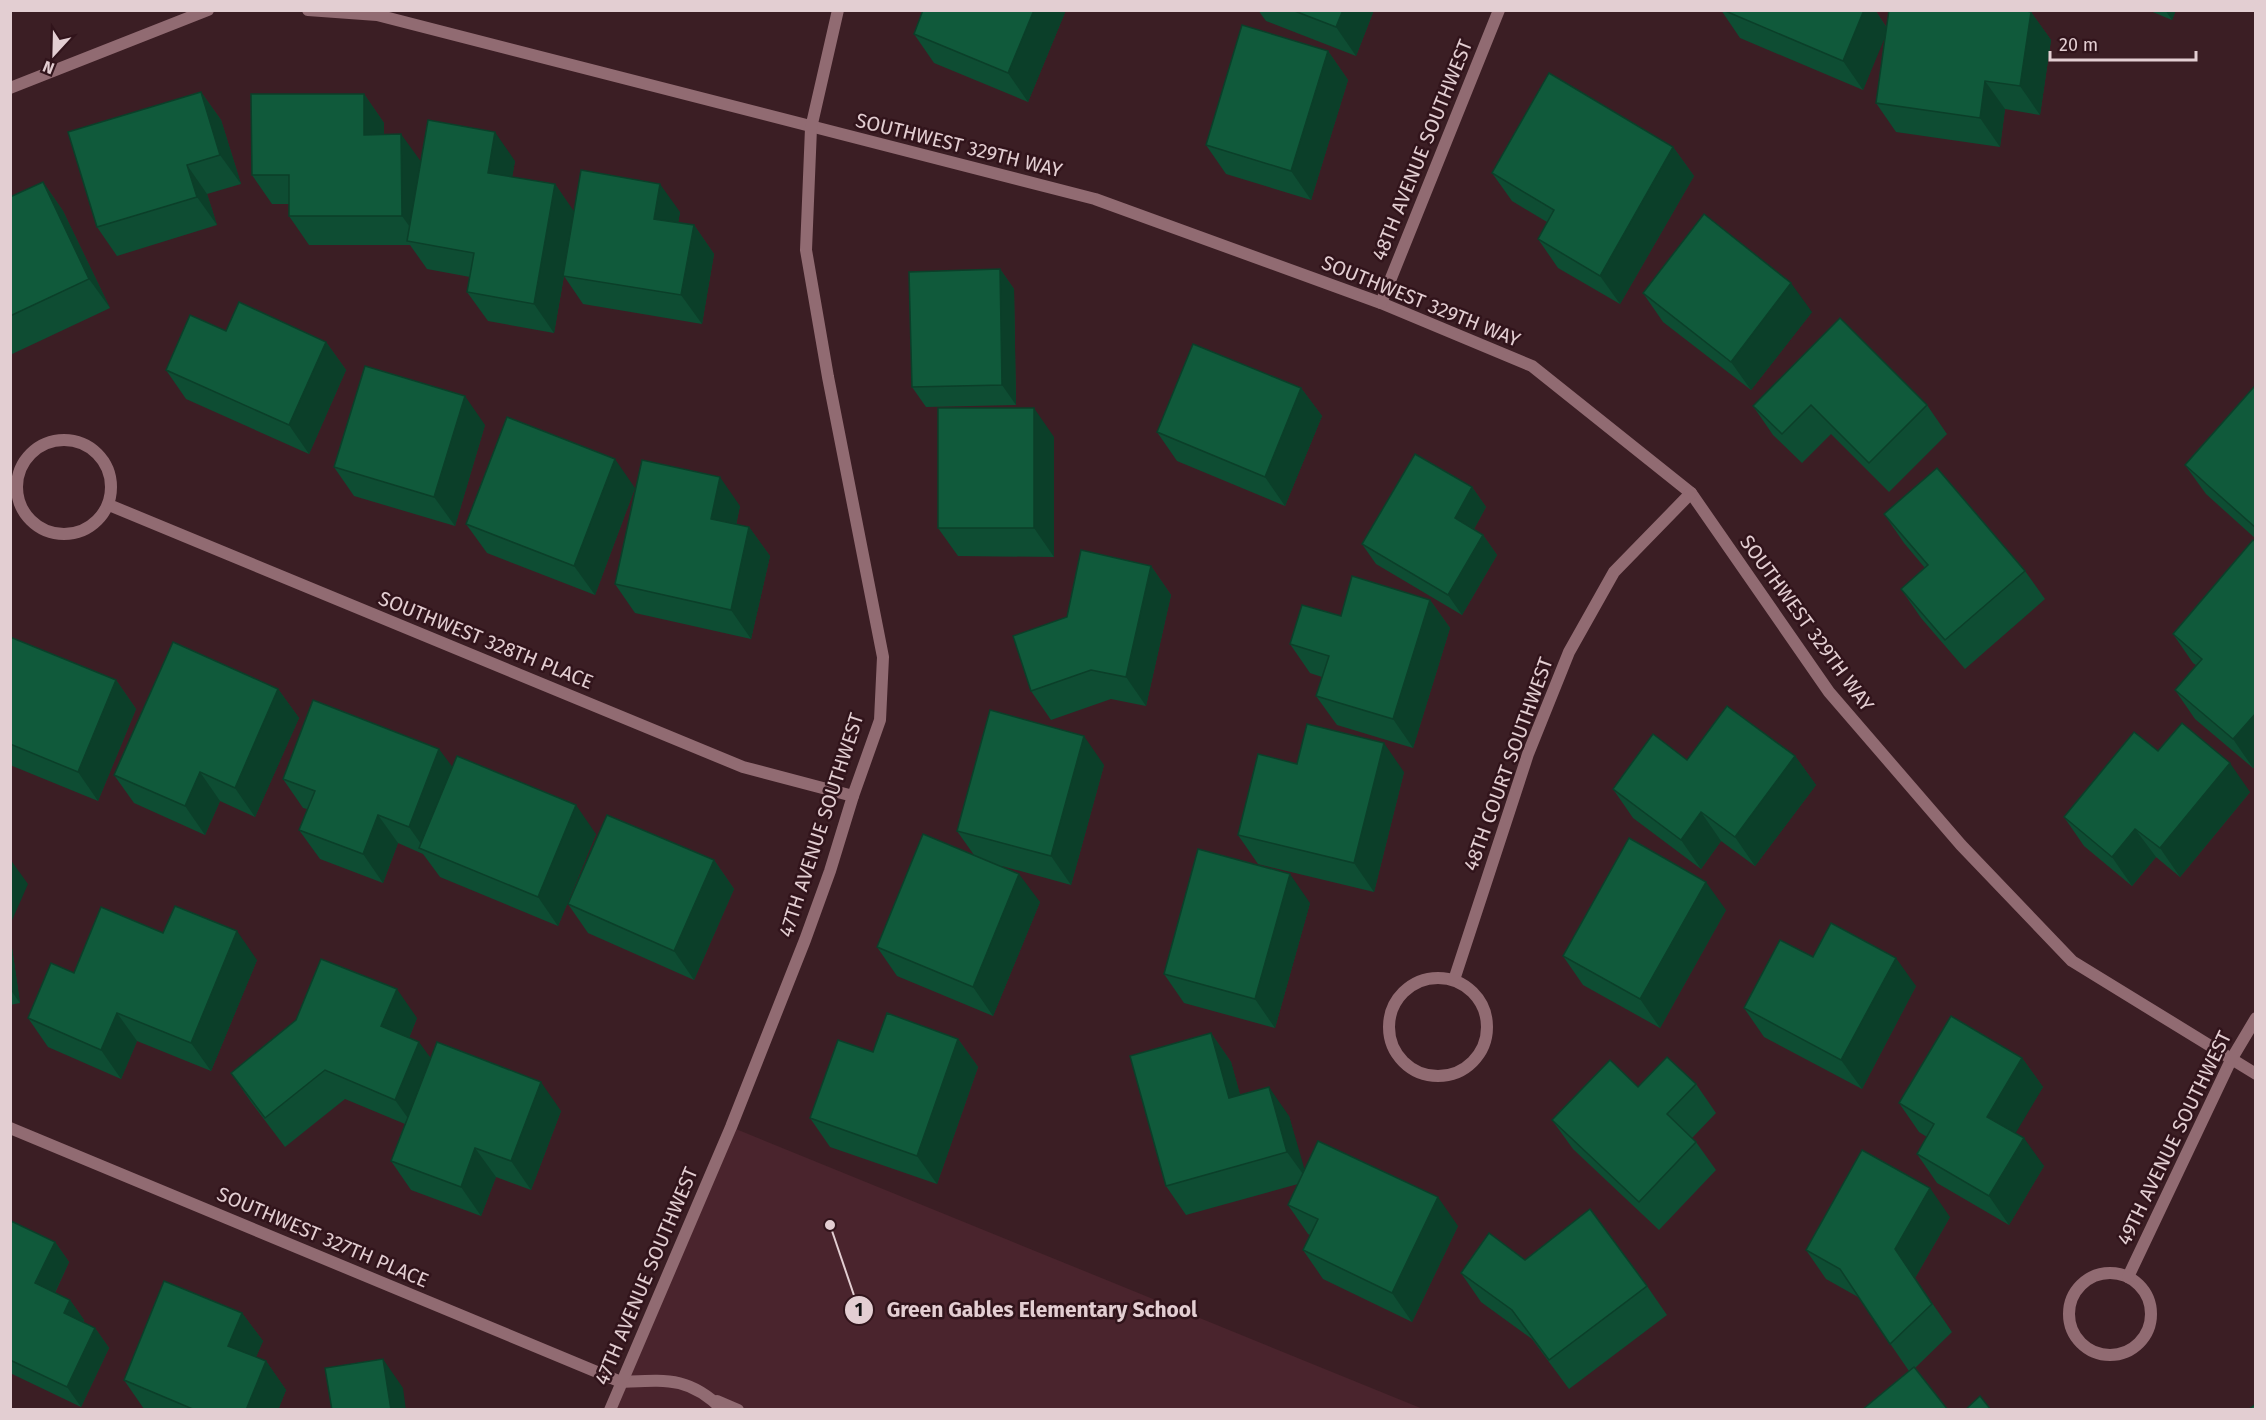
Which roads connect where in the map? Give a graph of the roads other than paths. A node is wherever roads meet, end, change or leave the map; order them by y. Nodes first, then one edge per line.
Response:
1 (208, 10) edge
2 (308, 10) edge
3 (838, 10) edge
4 (1499, 10) edge
5 (10, 88) edge
6 (811, 128) junction
7 (1382, 303) junction
8 (1691, 493) junction
9 (108, 505) junction
10 (853, 796) junction
11 (1454, 980) junction
12 (2256, 1018) edge
13 (2231, 1060) junction
14 (2256, 1074) edge
15 (10, 1128) edge
16 (2128, 1276) junction
17 (621, 1382) junction
18 (713, 1399) junction
19 (610, 1410) edge
20 (723, 1410) edge
21 (738, 1410) edge

1 - 5 street
2 - 6 street, SOUTHWEST 329TH WAY
3 - 6 street, 47TH AVENUE SOUTHWEST
4 - 7 street, 48TH AVENUE SOUTHWEST
6 - 7 street, SOUTHWEST 329TH WAY
6 - 10 street, 47TH AVENUE SOUTHWEST
7 - 8 street, SOUTHWEST 329TH WAY
8 - 11 street, 48TH COURT SOUTHWEST
8 - 13 street, SOUTHWEST 329TH WAY
9 - 9 street
9 - 10 street, SOUTHWEST 328TH PLACE
10 - 17 street, 47TH AVENUE SOUTHWEST
11 - 11 street
12 - 13 street, 49TH AVENUE SOUTHWEST
13 - 14 street, SOUTHWEST 329TH WAY
13 - 16 street, 49TH AVENUE SOUTHWEST
15 - 17 street, SOUTHWEST 327TH PLACE
16 - 16 street, 49TH AVENUE SOUTHWEST
17 - 18 street
17 - 19 street, 47TH AVENUE SOUTHWEST
18 - 20 street
18 - 21 street

